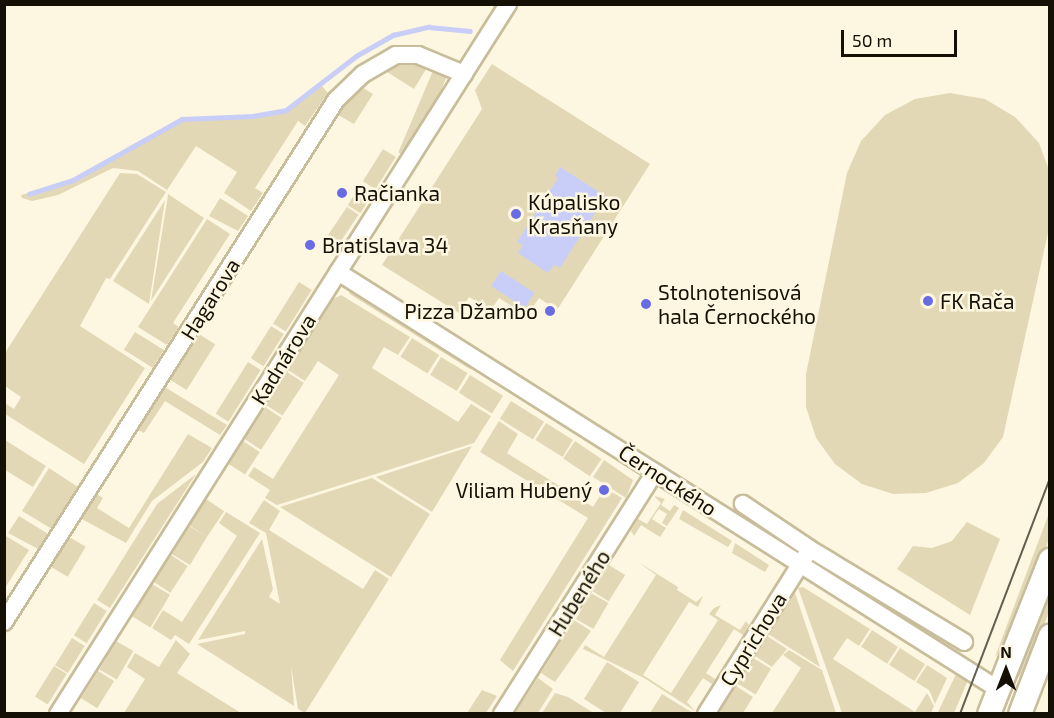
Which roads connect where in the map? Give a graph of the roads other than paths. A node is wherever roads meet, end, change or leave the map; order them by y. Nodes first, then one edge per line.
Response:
1 (508, 4) edge
2 (464, 74) junction
3 (337, 274) junction
4 (655, 472) junction
5 (743, 504) dead end
6 (810, 549) junction
7 (1050, 560) edge
8 (800, 564) junction
9 (4, 622) edge
10 (1050, 636) edge
11 (964, 642) dead end
12 (998, 689) junction
13 (1022, 709) edge
14 (58, 714) edge
15 (502, 714) edge
16 (706, 714) edge
17 (989, 714) edge

1 - 2 street, Kadnárova
2 - 3 street, Kadnárova
2 - 9 street, Hagarova
3 - 4 street, Černockého
3 - 14 street, Kadnárova
4 - 8 street, Černockého
4 - 15 street, Hubeného
5 - 6 street
6 - 8 street, Cyprichova
6 - 11 street
7 - 12 main road
8 - 12 street, Černockého
8 - 16 street, Cyprichova
10 - 13 main road
12 - 13 main road
12 - 17 main road

